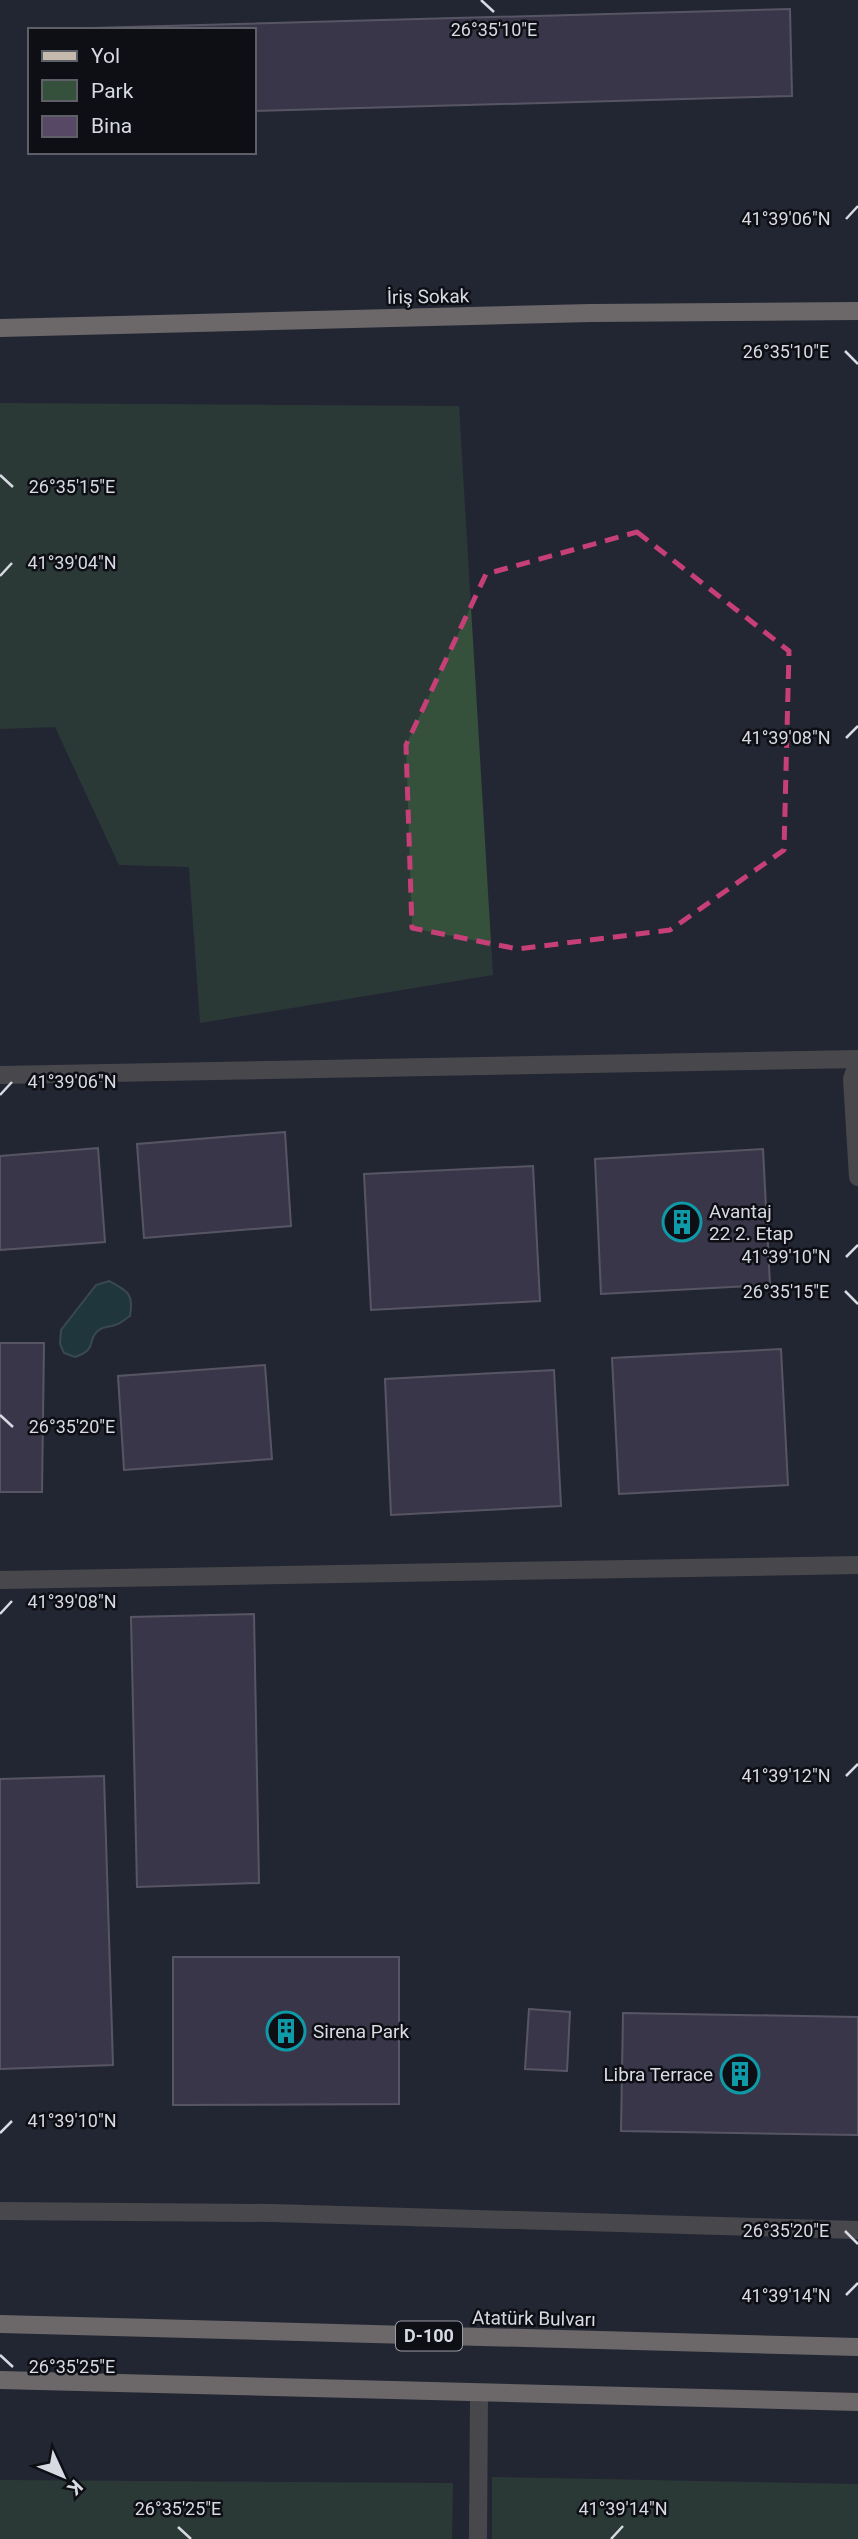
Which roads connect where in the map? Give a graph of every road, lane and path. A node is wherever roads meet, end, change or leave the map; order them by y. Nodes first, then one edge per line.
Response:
1 (858, 311) edge
2 (0, 328) edge
3 (858, 1060) edge
4 (0, 1075) edge
5 (858, 1177) edge
6 (858, 1565) edge
7 (0, 1580) edge
8 (0, 2211) edge
9 (858, 2230) edge
10 (0, 2324) edge
11 (858, 2347) edge
12 (0, 2380) edge
13 (479, 2394) junction
14 (858, 2402) edge
15 (478, 2539) edge

1 - 2 main road, İriş Sokak
3 - 4 street
3 - 5 street
6 - 7 street
8 - 9 street
10 - 11 main road, Atatürk Bulvarı / D-100
12 - 13 main road
13 - 14 main road
13 - 15 street

